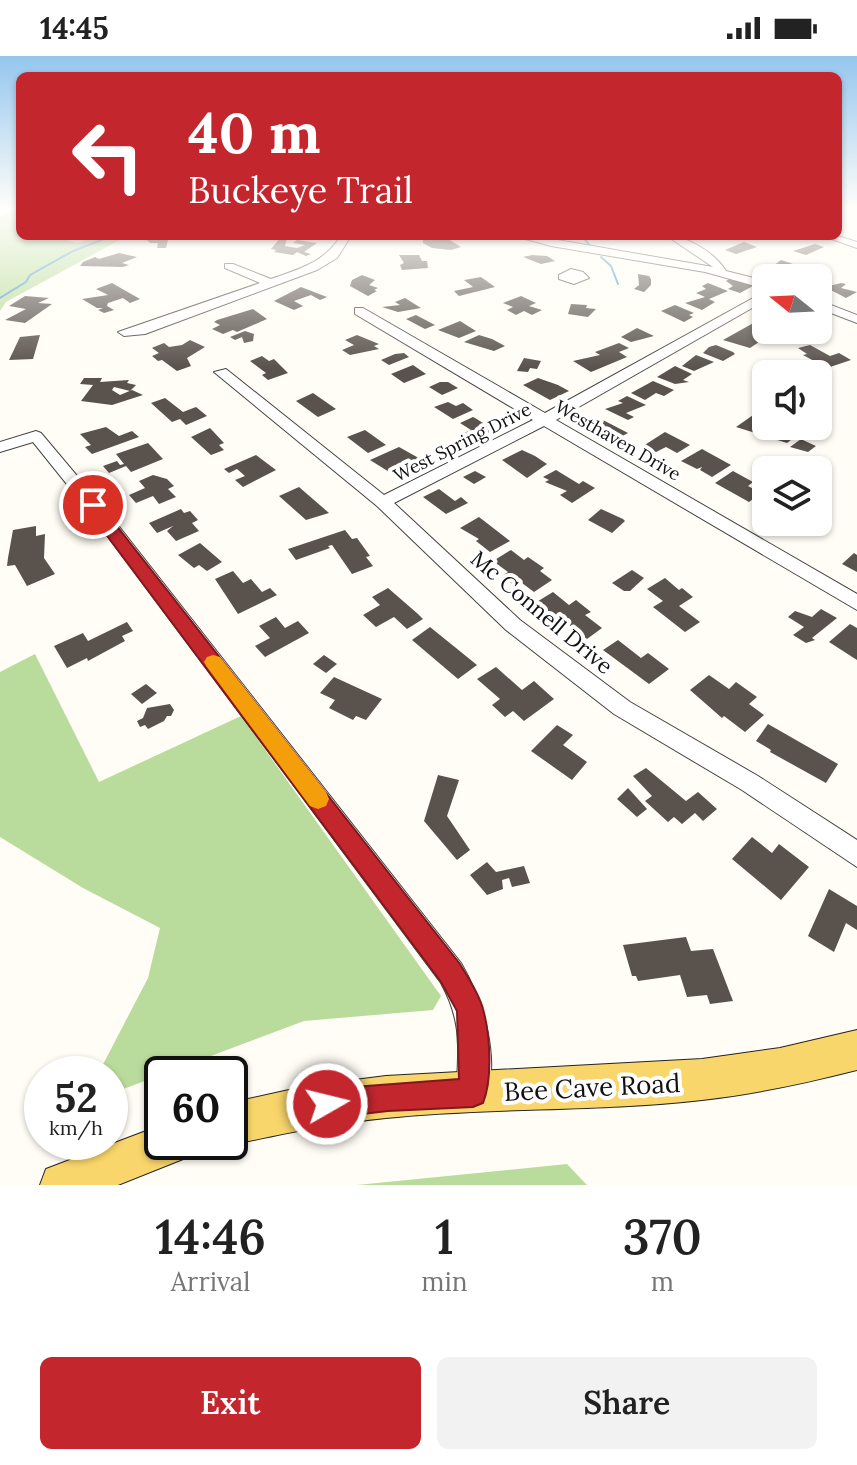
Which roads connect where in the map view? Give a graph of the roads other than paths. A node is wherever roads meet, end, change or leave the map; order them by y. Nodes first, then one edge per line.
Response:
1 (321, 263) edge
2 (586, 263) edge
3 (667, 263) edge
4 (715, 263) edge
5 (229, 266) dead end
6 (721, 271) junction
7 (576, 273) dead end
8 (752, 281) edge
9 (272, 284) junction
10 (752, 303) edge
11 (832, 309) edge
12 (359, 311) dead end
13 (857, 319) edge
14 (124, 332) dead end
15 (221, 372) dead end
16 (544, 420) junction
17 (0, 447) edge
18 (383, 502) junction
19 (857, 603) edge
20 (857, 855) edge
21 (857, 1050) edge
22 (473, 1093) junction
23 (248, 1120) edge
24 (144, 1153) edge
25 (62, 1185) edge

1 - 9 street
2 - 7 street
3 - 6 street
4 - 6 street
5 - 9 street
6 - 8 street
9 - 14 street
10 - 16 street, West Spring Drive
11 - 13 street
12 - 16 street, Westhaven Drive
15 - 18 street, Mc Connell Drive
16 - 18 street, West Spring Drive
16 - 19 street, Westhaven Drive
17 - 22 street
18 - 20 street, Mc Connell Drive
21 - 22 main road, Bee Cave Road
22 - 23 main road, Bee Cave Road
24 - 25 main road

